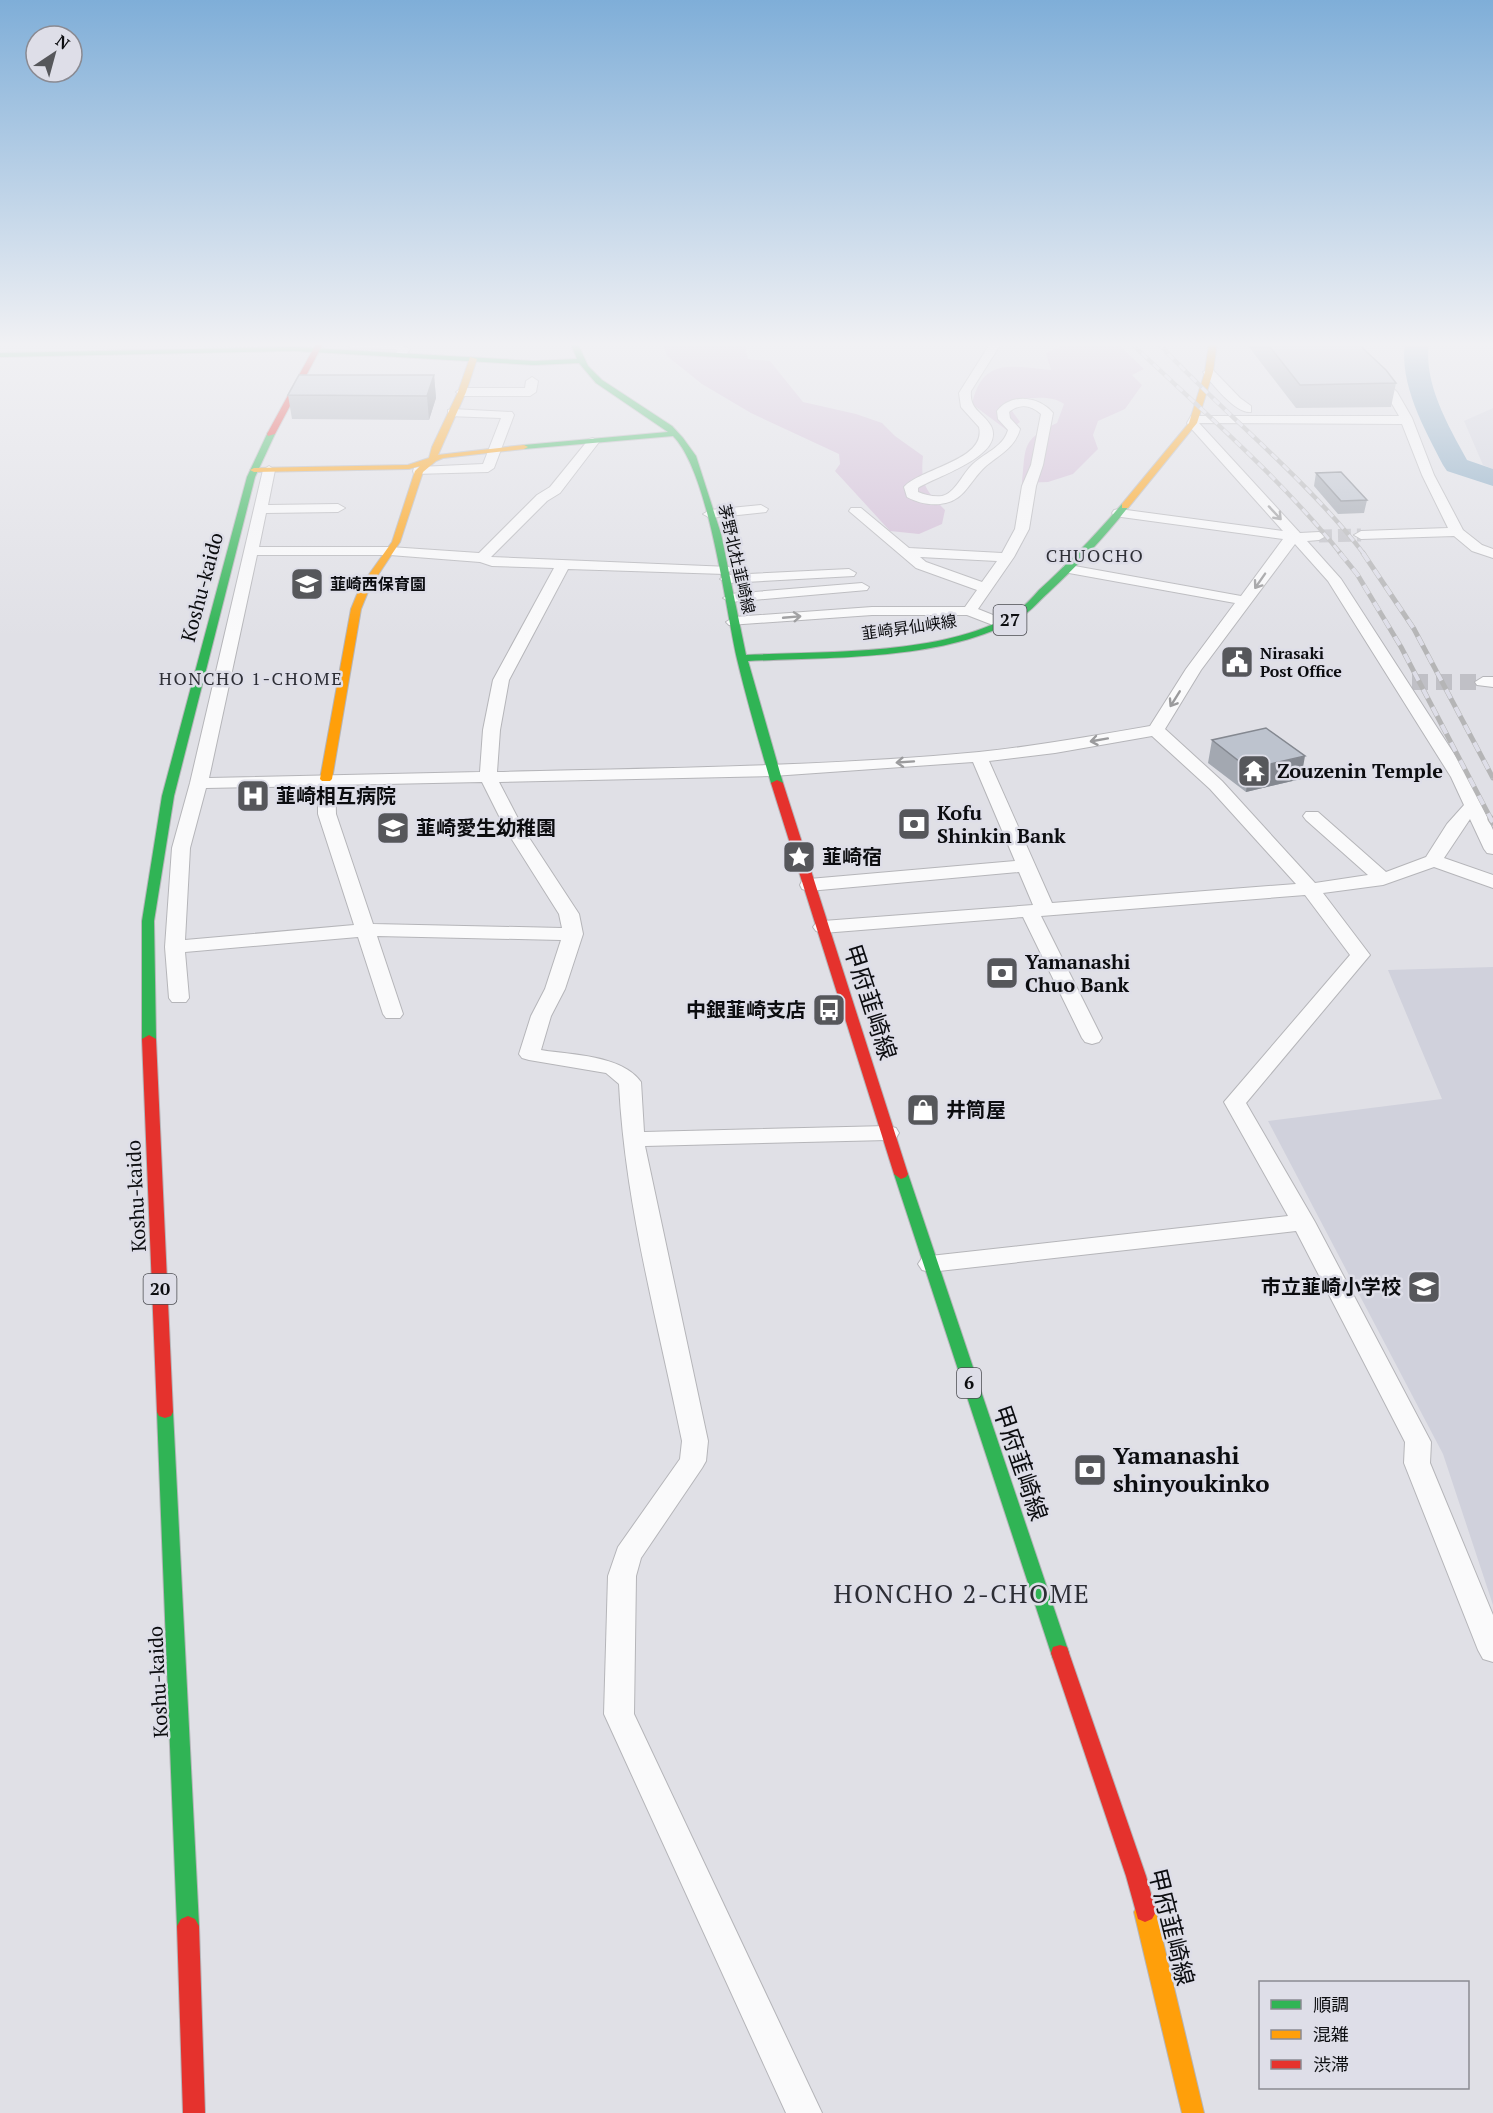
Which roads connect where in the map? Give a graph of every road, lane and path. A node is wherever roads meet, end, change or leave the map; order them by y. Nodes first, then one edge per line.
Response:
1 (275, 441) edge
2 (439, 441) edge
3 (497, 441) edge
4 (607, 441) edge
5 (680, 441) edge
6 (983, 441) edge
7 (1009, 441) edge
8 (1042, 441) edge
9 (1178, 441) edge
10 (1211, 441) edge
11 (1414, 441) edge
12 (593, 442) junction
13 (494, 449) junction
14 (434, 459) junction
15 (261, 470) junction
16 (419, 471) junction
17 (338, 508) dead end
18 (260, 509) junction
19 (761, 509) dead end
20 (856, 511) dead end
21 (1119, 513) junction
22 (710, 514) junction
23 (1457, 532) junction
24 (1361, 535) tunnel mouth
25 (1319, 536) tunnel mouth
26 (1297, 537) junction
27 (390, 550) junction
28 (251, 551) junction
29 (906, 552) junction
30 (1493, 555) edge
31 (482, 558) junction
32 (1008, 558) junction
33 (563, 564) junction
34 (1069, 568) junction
35 (849, 573) dead end
36 (726, 575) junction
37 (862, 587) dead end
38 (985, 588) junction
39 (730, 598) junction
40 (1246, 601) junction
41 (969, 611) junction
42 (734, 622) junction
43 (1003, 624) junction
44 (744, 658) junction
45 (1156, 730) junction
46 (979, 757) junction
47 (773, 771) junction
48 (489, 777) junction
49 (326, 779) junction
50 (200, 783) junction
51 (1473, 806) junction
52 (1312, 816) dead end
53 (1493, 849) edge
54 (1433, 861) junction
55 (1026, 866) junction
56 (1383, 879) junction
57 (1493, 882) edge
58 (809, 885) junction
59 (1310, 889) junction
60 (1037, 911) junction
61 (823, 927) junction
62 (367, 930) junction
63 (573, 934) junction
64 (175, 947) junction
65 (179, 998) dead end
66 (393, 1014) dead end
67 (1092, 1038) dead end
68 (888, 1132) junction
69 (633, 1139) junction
70 (1303, 1222) junction
71 (930, 1264) junction
72 (1493, 1650) edge
73 (194, 2113) edge
74 (804, 2113) edge
75 (1193, 2113) edge

1 - 15 main road, Koshu-kaido / 20
2 - 14 main road
3 - 13 street
4 - 12 main road
5 - 22 main road, 茅野北杜韮崎線
6 - 7 street
8 - 32 street
9 - 21 main road, 韮崎昇仙峡線 / 27
10 -> 26 street
11 - 23 street
12 - 13 main road
12 - 31 street
13 - 14 main road
13 - 16 street
14 - 15 main road
14 - 16 main road
15 - 18 street
15 - 73 main road, Koshu-kaido / 20
16 - 27 main road
17 - 18 street
18 - 28 street
19 - 22 street
20 - 29 street
21 - 26 street
21 - 34 main road, 韮崎昇仙峡線 / 27
22 - 36 main road, 茅野北杜韮崎線
23 - 24 street
23 - 30 street
25 - 26 street
26 -> 40 street
26 - 51 street
27 - 28 street
27 - 31 street
27 - 49 main road
28 - 50 street
29 - 32 street
29 - 38 street
31 - 33 street
32 - 38 street
33 - 36 street
33 - 48 street
34 - 40 street
34 - 43 main road, 韮崎昇仙峡線 / 27
35 - 36 street
36 - 39 main road, 茅野北杜韮崎線
37 - 39 street
38 - 41 street
39 - 42 main road, 茅野北杜韮崎線
40 -> 45 street
42 -> 41 street
41 - 43 street
42 - 44 main road, 茅野北杜韮崎線
43 - 44 main road, 韮崎昇仙峡線 / 27
44 - 47 main road, 甲府韮崎線 / 6
45 -> 46 street
45 - 59 street
46 -> 47 street
46 - 55 street
47 - 48 street
47 - 58 main road, 甲府韮崎線 / 6
48 - 49 street
48 - 63 street
49 - 50 street
49 - 62 street
50 - 64 street
51 - 53 street
51 - 54 street
52 - 56 street
54 - 56 street
54 - 57 street
55 - 58 street
55 - 60 street
56 - 59 street
58 - 61 main road, 甲府韮崎線 / 6
59 - 60 street
59 - 70 street
60 - 61 street
60 - 67 street
61 - 68 main road, 甲府韮崎線 / 6
62 - 63 street
62 - 64 street
62 - 66 street
63 - 69 street
64 - 65 street
68 - 69 street
68 - 71 main road, 甲府韮崎線 / 6
69 - 74 street
70 - 71 street
70 - 72 street
71 - 75 main road, 甲府韮崎線 / 6

